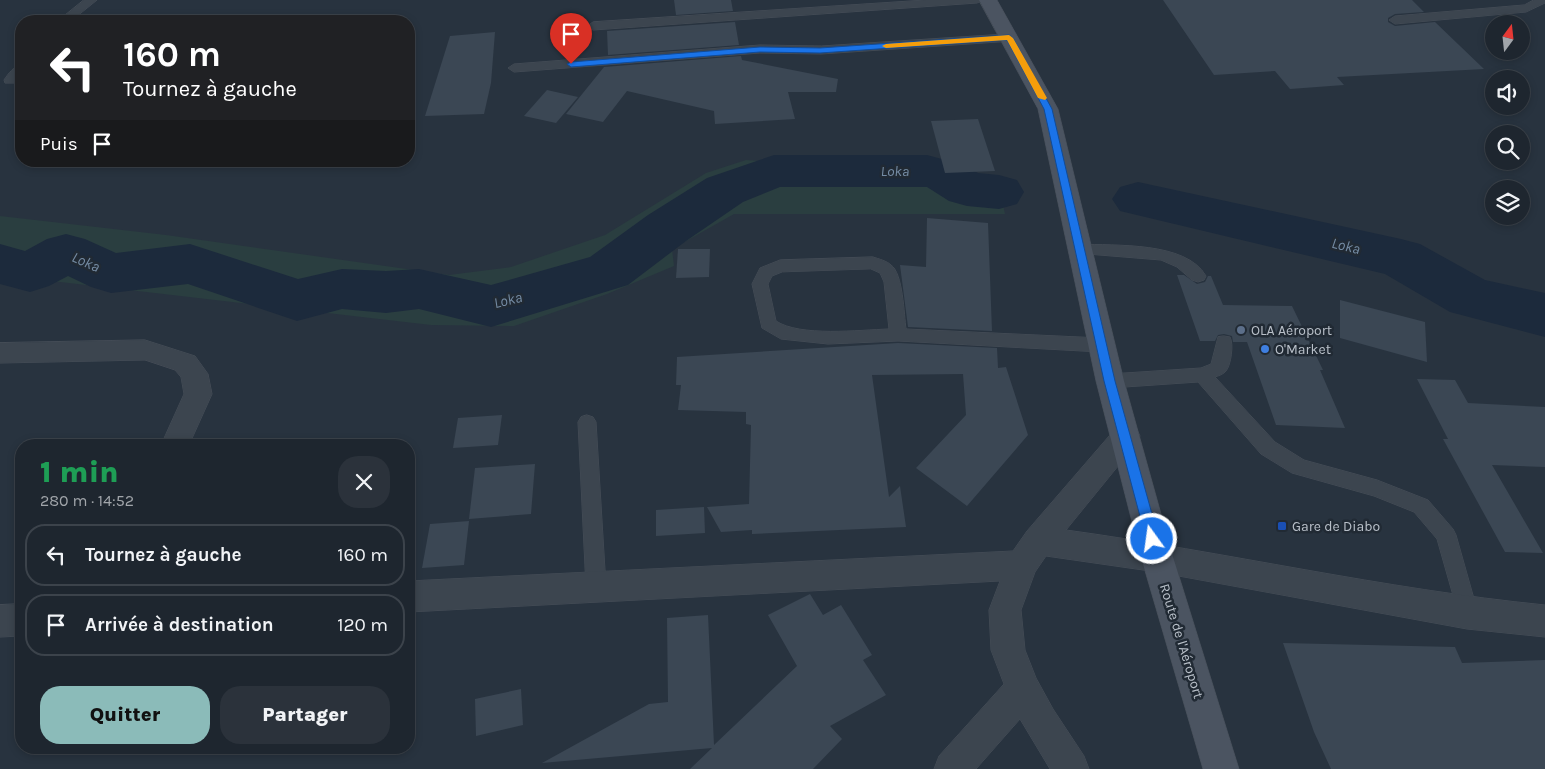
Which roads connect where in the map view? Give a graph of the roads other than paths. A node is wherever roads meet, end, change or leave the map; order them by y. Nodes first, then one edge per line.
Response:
1 (91, 0) edge
2 (977, 0) edge
3 (988, 0) edge
4 (1543, 0) edge
5 (72, 15) edge
6 (1395, 20) dead end
7 (593, 26) dead end
8 (1009, 38) junction
9 (514, 68) dead end
10 (15, 75) edge
11 (10, 80) dead end
12 (1080, 249) junction
13 (1198, 276) dead end
14 (898, 335) junction
15 (1224, 342) dead end
16 (1101, 345) junction
17 (0, 353) edge
18 (1202, 375) junction
19 (1110, 381) junction
20 (587, 422) dead end
21 (1126, 436) junction
22 (178, 439) edge
23 (1030, 553) junction
24 (1157, 556) junction
25 (596, 587) junction
26 (415, 597) edge
27 (1467, 613) junction
28 (15, 620) edge
29 (0, 621) edge
30 (1545, 621) edge
31 (1023, 689) junction
32 (952, 769) edge
33 (1070, 769) edge
34 (1221, 769) edge

1 - 5 lane
2 - 7 lane
3 - 8 main road, Route de l'Aéroport
4 - 6 lane
8 - 9 lane
8 - 12 main road, Route de l'Aéroport
10 - 11 lane
12 - 13 lane
12 - 16 main road, Route de l'Aéroport
14 - 14 lane
14 - 16 lane
15 - 18 lane
16 - 19 main road, Route de l'Aéroport
17 - 22 street
18 - 19 lane
18 - 27 lane
19 - 21 main road, Route de l'Aéroport
20 - 25 lane
21 - 23 street
21 - 24 main road, Route de l'Aéroport
23 - 24 street
23 - 25 street
23 - 31 street
24 - 27 street
24 - 34 main road, Route de l'Aéroport
25 - 26 street
27 - 30 street
28 - 29 street
31 - 32 street
31 - 33 street

